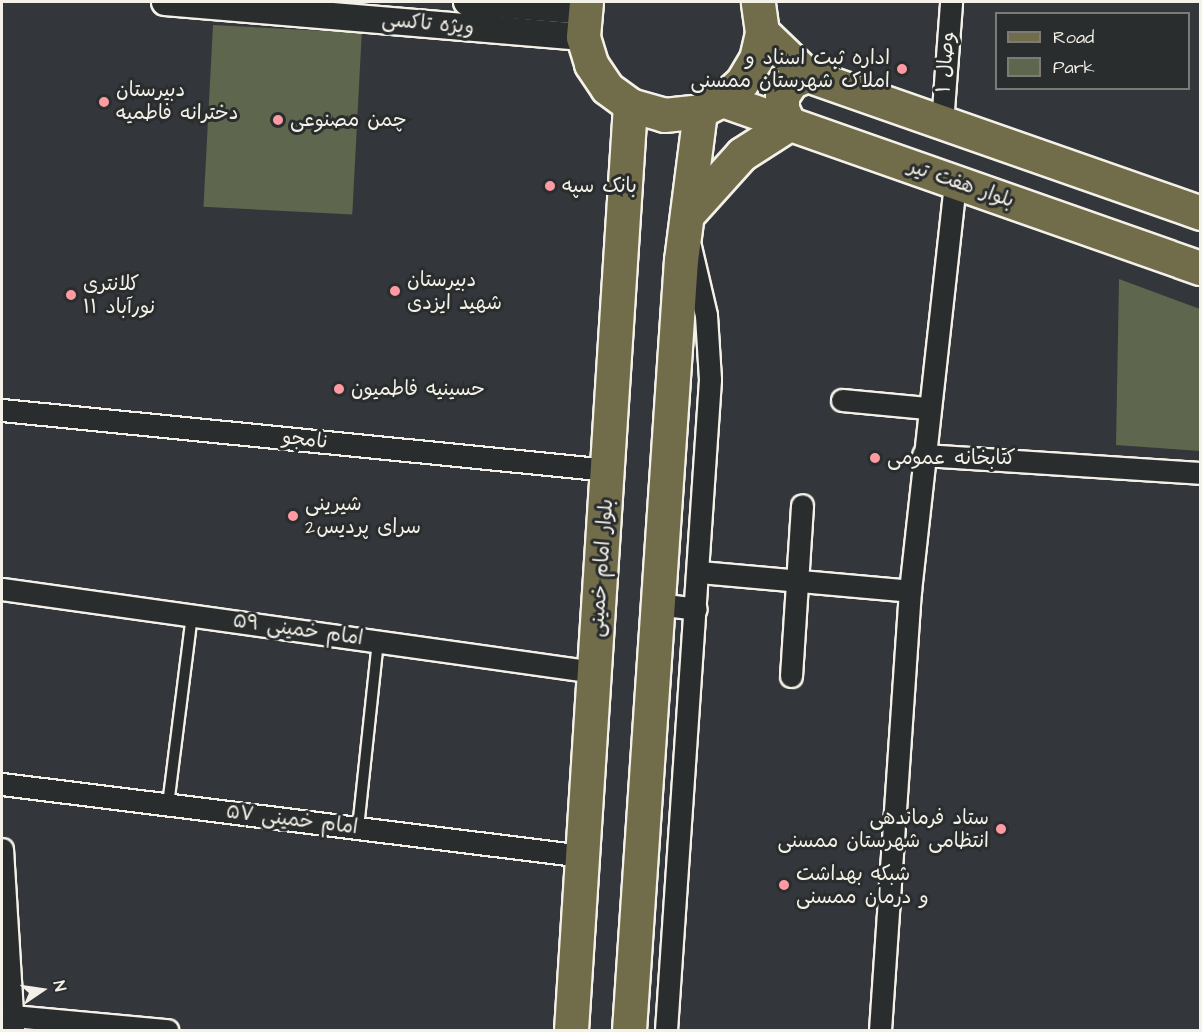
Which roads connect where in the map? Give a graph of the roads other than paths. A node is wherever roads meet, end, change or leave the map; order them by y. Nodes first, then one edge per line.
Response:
1 (165, 2) edge
2 (467, 2) edge
3 (951, 2) edge
4 (584, 16) edge
5 (760, 17) edge
6 (807, 75) junction
7 (630, 105) junction
8 (711, 106) junction
9 (942, 123) junction
10 (789, 124) junction
11 (955, 182) junction
12 (1119, 185) junction
13 (1200, 213) edge
14 (686, 222) junction
15 (1103, 233) junction
16 (1200, 267) edge
17 (842, 400) dead end
18 (927, 408) junction
19 (2, 410) edge
20 (923, 455) junction
21 (609, 470) junction
22 (1200, 473) edge
23 (802, 506) dead end
24 (699, 572) junction
25 (798, 581) junction
26 (2, 589) edge
27 (910, 591) junction
28 (657, 604) junction
29 (696, 609) junction
30 (192, 615) junction
31 (378, 642) junction
32 (595, 672) junction
33 (791, 676) dead end
34 (2, 784) edge
35 (168, 805) junction
36 (357, 828) junction
37 (2, 849) edge
38 (583, 856) junction
39 (13, 1023) edge
40 (167, 1030) edge
41 (571, 1030) edge
42 (629, 1030) edge
43 (666, 1030) edge
44 (880, 1030) edge

1 - 4 street, ویژه تاکسی
2 - 4 street
3 - 9 street, وصال ۱
4 - 7 main road
5 - 6 main road
5 - 8 main road
6 - 9 main road
6 - 10 main road
7 - 8 main road
7 - 21 main road, بلوار امام خمينی
8 - 10 main road, بلوار هفت تیر
8 - 14 main road
9 - 12 main road
10 - 11 main road, بلوار هفت تیر
10 - 14 main road
11 - 15 main road, بلوار هفت تیر
11 - 18 street
12 - 13 main road
12 - 15 main road
14 - 24 street
14 - 28 main road
15 - 16 main road, بلوار هفت تیر
17 - 18 street
18 - 20 street
19 - 21 street, نامجو
20 - 22 street
20 - 27 street
21 - 32 main road, بلوار امام خمينی
23 - 25 street
24 - 25 street
24 - 29 street
25 - 27 street
25 - 33 street
26 - 30 street, امام خمينی ۵۹
27 - 44 street
28 - 29 street
28 - 42 main road
29 - 43 street
30 - 31 street, امام خمينی ۵۹
30 - 35 lane
31 - 32 street, امام خمينی ۵۹
31 - 36 lane
32 - 38 main road, بلوار امام خمينی
34 - 35 street, امام خمينی ۵۷
35 - 36 street, امام خمينی ۵۷
36 - 38 street, امام خمينی ۵۷
37 - 39 street
38 - 41 main road, بلوار امام خمينی
39 - 40 street

